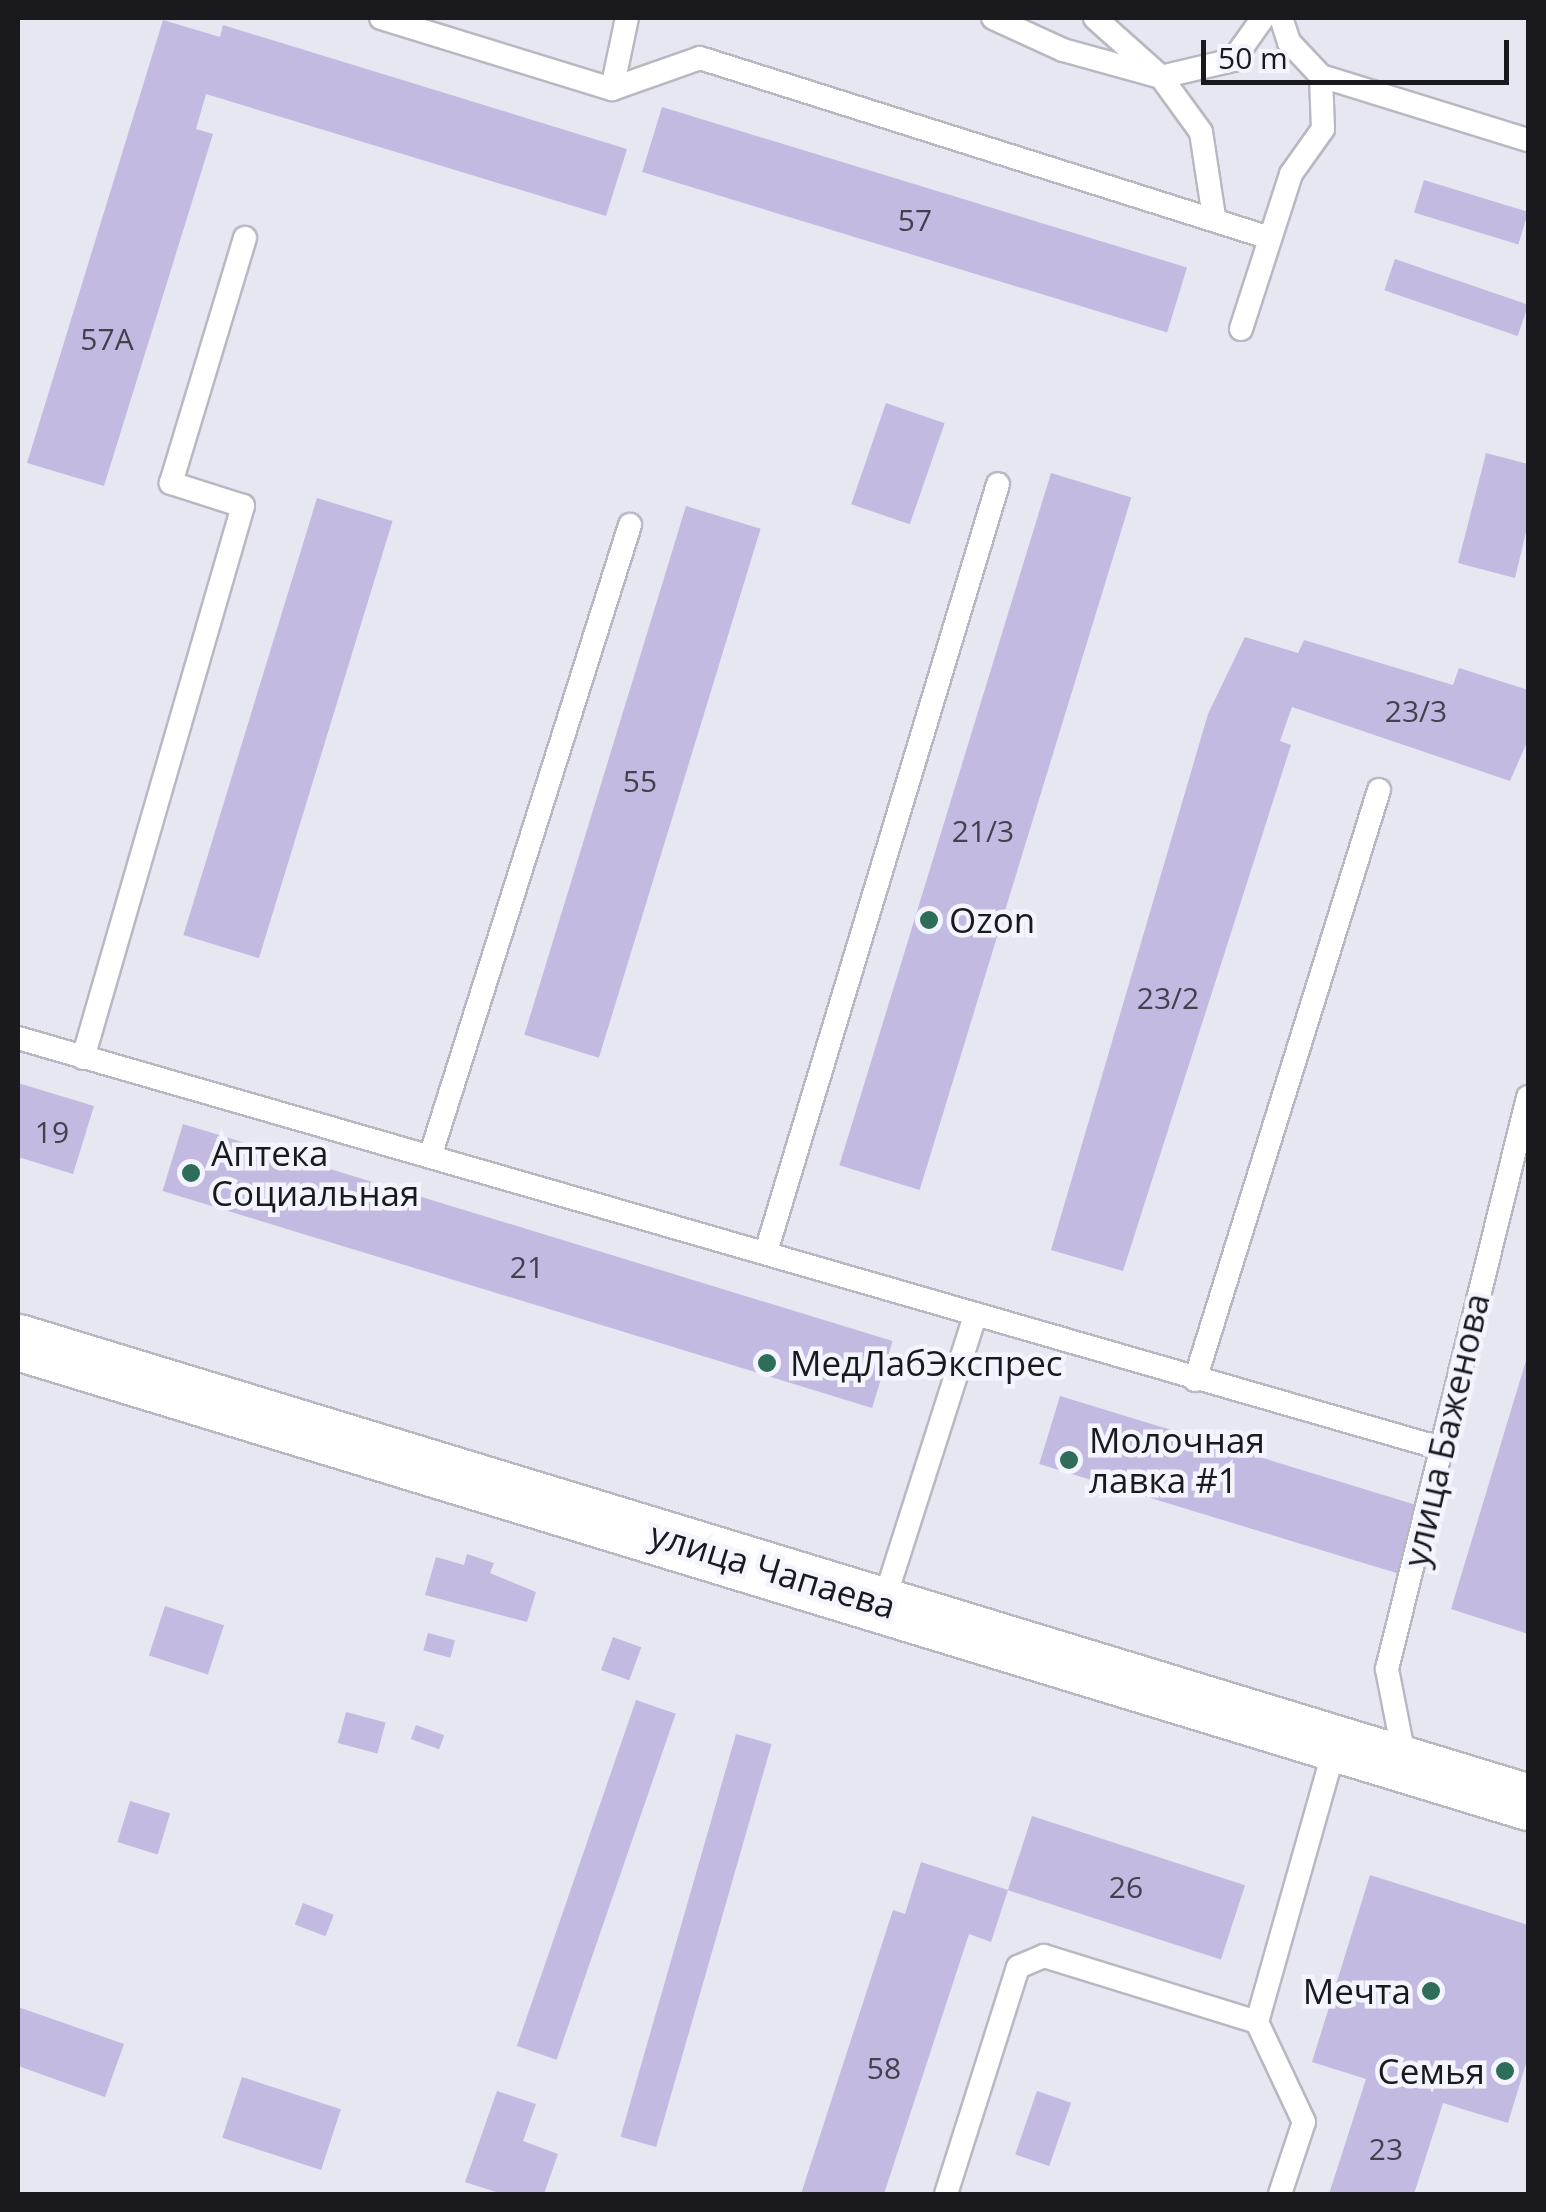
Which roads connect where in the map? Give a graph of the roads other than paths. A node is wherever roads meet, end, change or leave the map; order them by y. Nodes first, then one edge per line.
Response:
1 (381, 18) edge
2 (627, 18) edge
3 (994, 18) edge
4 (1096, 18) edge
5 (1263, 18) edge
6 (1281, 18) edge
7 (1321, 76) junction
8 (1162, 77) junction
9 (612, 90) junction
10 (1528, 140) edge
11 (1214, 217) junction
12 (245, 238) dead end
13 (1270, 238) junction
14 (1241, 329) dead end
15 (998, 484) dead end
16 (630, 526) dead end
17 (1378, 790) dead end
18 (18, 1038) edge
19 (83, 1058) junction
20 (1528, 1097) edge
21 (430, 1157) junction
22 (766, 1252) junction
23 (975, 1316) junction
24 (18, 1342) edge
25 (1195, 1380) junction
26 (1437, 1447) junction
27 (883, 1604) junction
28 (1336, 1742) junction
29 (1405, 1764) junction
30 (1528, 1802) edge
31 (1258, 2022) junction
32 (946, 2194) edge
33 (1280, 2194) edge

1 - 9 lane
2 - 9 lane
3 - 8 lane
4 - 8 lane
5 - 8 lane
6 - 7 lane
7 - 10 lane
7 - 13 lane
8 - 11 lane
9 - 11 lane
11 - 13 lane
12 - 19 lane
13 - 14 lane
15 - 22 lane
16 - 21 lane
17 - 25 lane
18 - 19 lane
19 - 21 lane
20 - 26 lane, улица Баженова
21 - 22 lane
22 - 23 lane
23 - 25 lane
23 - 27 lane
24 - 27 street, улица Чапаева
25 - 26 lane
26 - 29 lane, улица Баженова
27 - 28 street, улица Чапаева
28 - 29 street, улица Чапаева
28 - 31 lane
29 - 30 street, улица Чапаева
31 - 32 lane
31 - 33 lane

